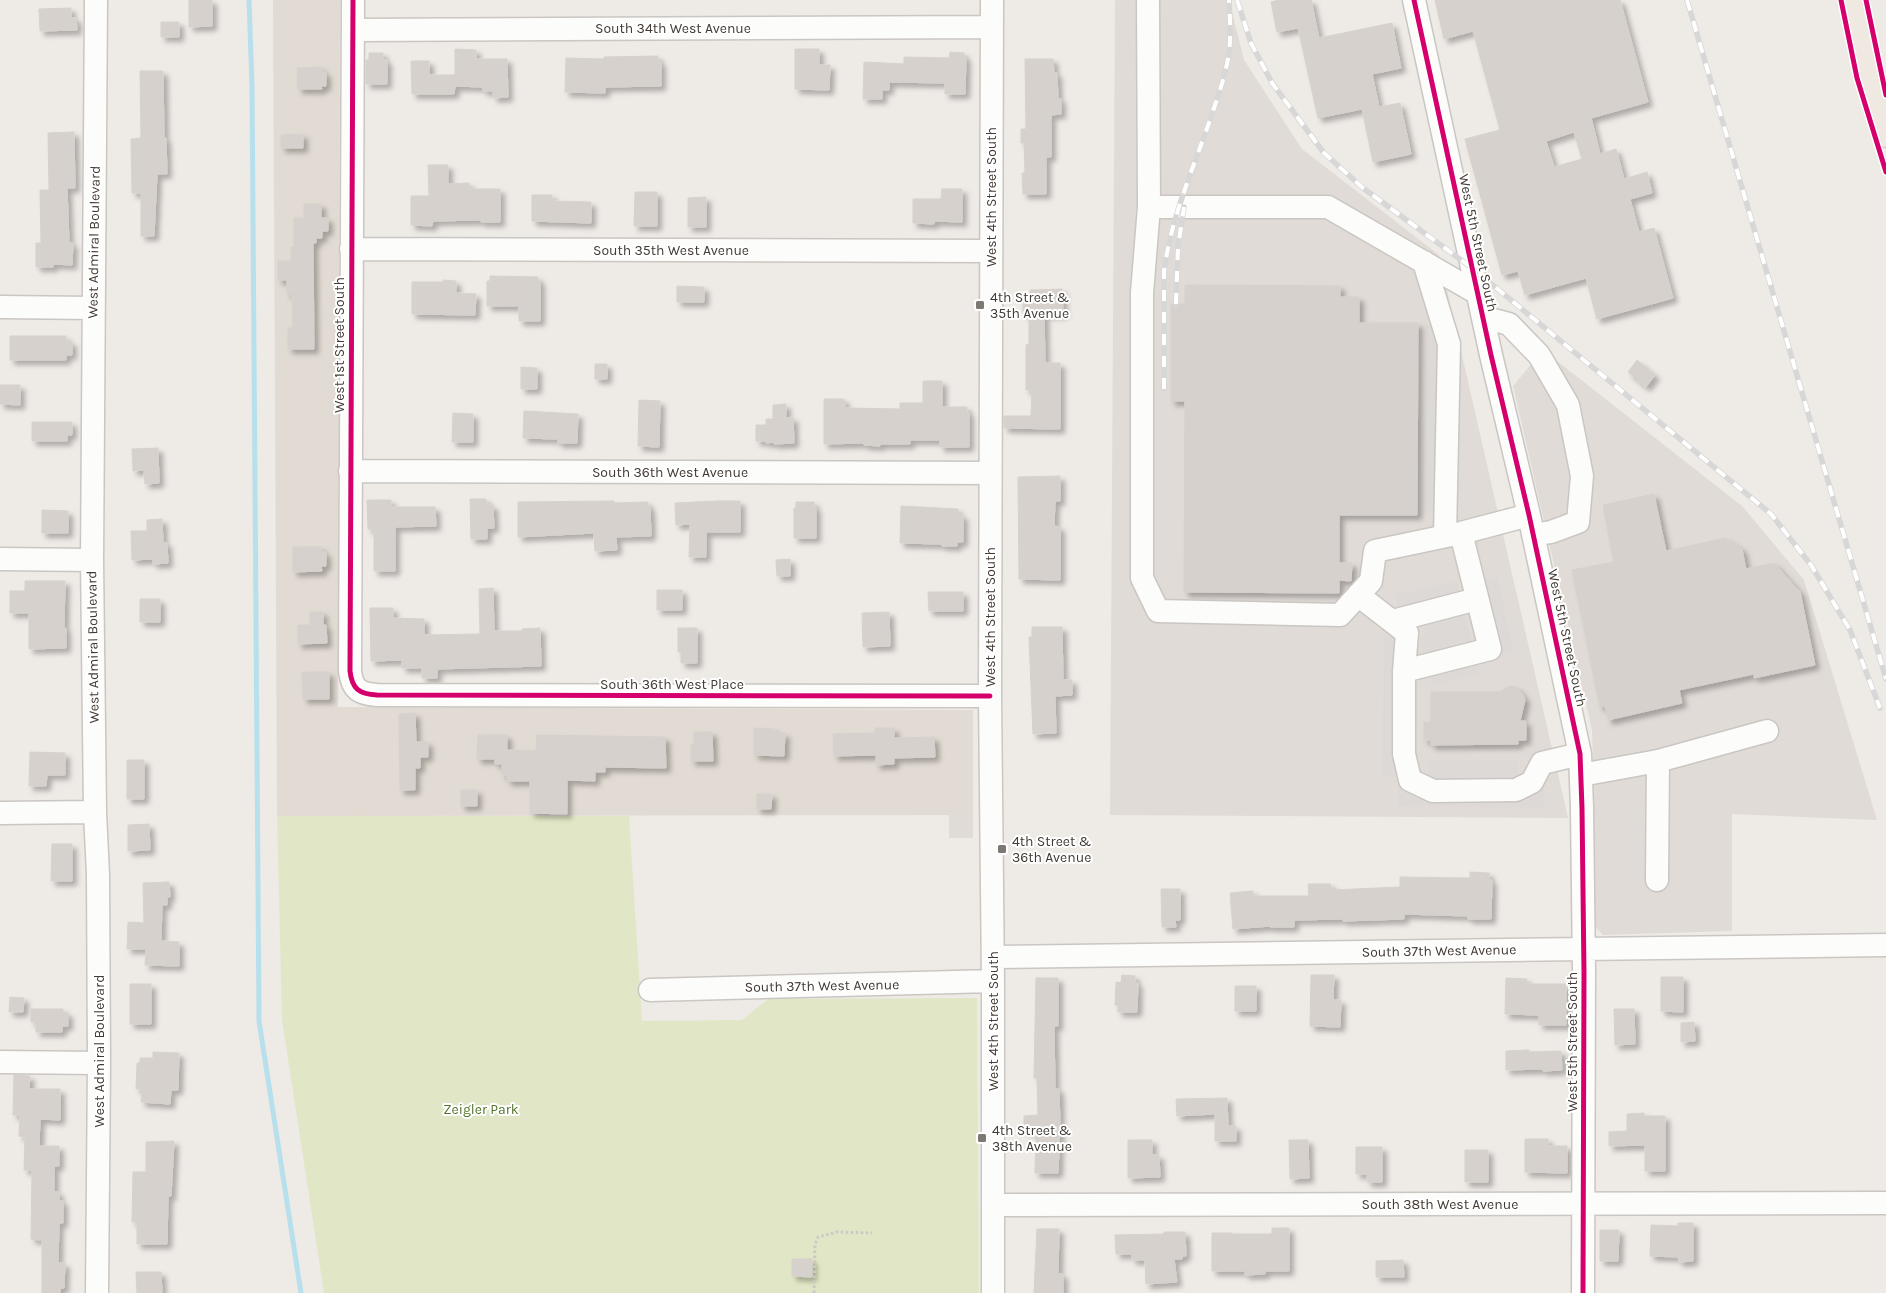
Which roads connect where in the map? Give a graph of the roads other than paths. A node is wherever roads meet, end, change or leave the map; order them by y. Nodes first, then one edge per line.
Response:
1 (96, 0) edge
2 (353, 0) edge
3 (992, 0) edge
4 (1148, 0) edge
5 (1414, 0) edge
6 (1853, 0) edge
7 (992, 27) junction
8 (354, 30) junction
9 (1886, 133) edge
10 (1149, 207) junction
11 (351, 249) junction
12 (991, 251) junction
13 (1424, 262) junction
14 (1477, 293) junction
15 (0, 307) edge
16 (93, 308) junction
17 (1483, 317) junction
18 (350, 471) junction
19 (990, 472) junction
20 (1531, 525) junction
21 (1453, 535) junction
22 (0, 559) edge
23 (92, 560) junction
24 (1358, 595) junction
25 (1478, 599) junction
26 (1393, 621) junction
27 (1404, 671) junction
28 (356, 689) joint
29 (990, 696) junction
30 (1767, 731) dead end
31 (1658, 761) junction
32 (1581, 764) junction
33 (95, 812) junction
34 (0, 813) edge
35 (1657, 880) dead end
36 (1886, 944) edge
37 (1583, 949) junction
38 (993, 957) junction
39 (994, 981) junction
40 (650, 990) dead end
41 (0, 1062) edge
42 (99, 1063) junction
43 (1886, 1203) edge
44 (1583, 1204) junction
45 (994, 1205) junction
46 (97, 1293) edge
47 (993, 1293) edge
48 (1583, 1293) edge

1 - 16 street, West Admiral Boulevard
2 - 8 street, West 1st Street South
3 - 7 street, West 4th Street South
4 - 10 street
5 - 14 street, West 5th Street South
6 - 9 main road
7 - 8 street, South 34th West Avenue
7 - 12 street, West 4th Street South
8 - 11 street, West 1st Street South
10 - 13 street
10 - 24 street
11 - 12 street, South 35th West Avenue
11 - 18 street, West 1st Street South
12 - 19 street, West 4th Street South
13 - 14 street
13 - 21 street
14 - 17 street, West 5th Street South
15 - 16 street
16 - 23 street, West Admiral Boulevard
17 - 20 street, West 5th Street South
17 - 20 street
18 - 19 street, South 36th West Avenue
18 - 28 street, West 1st Street South
19 - 29 street, West 4th Street South
20 - 21 street
20 - 32 street, West 5th Street South
21 - 24 street
21 - 25 street
22 - 23 street
23 - 33 street, West Admiral Boulevard
24 - 26 street
25 - 26 street
25 - 27 street
26 - 27 street
27 - 32 street
28 - 29 street, South 36th West Place
29 - 38 street, West 4th Street South
30 - 31 street
31 - 32 street
31 - 35 street
32 - 37 street, West 5th Street South
33 - 34 street
33 - 42 street, West Admiral Boulevard
36 - 37 street, South 37th West Avenue
37 - 38 street, South 37th West Avenue
37 - 44 street, West 5th Street South
38 - 39 street, West 4th Street South
39 - 40 street, South 37th West Avenue
39 - 45 street, West 4th Street South
41 - 42 street
42 - 46 street, West Admiral Boulevard
43 - 44 street, South 38th West Avenue
44 - 45 street, South 38th West Avenue
44 - 48 street, West 5th Street South
45 - 47 street, West 4th Street South

